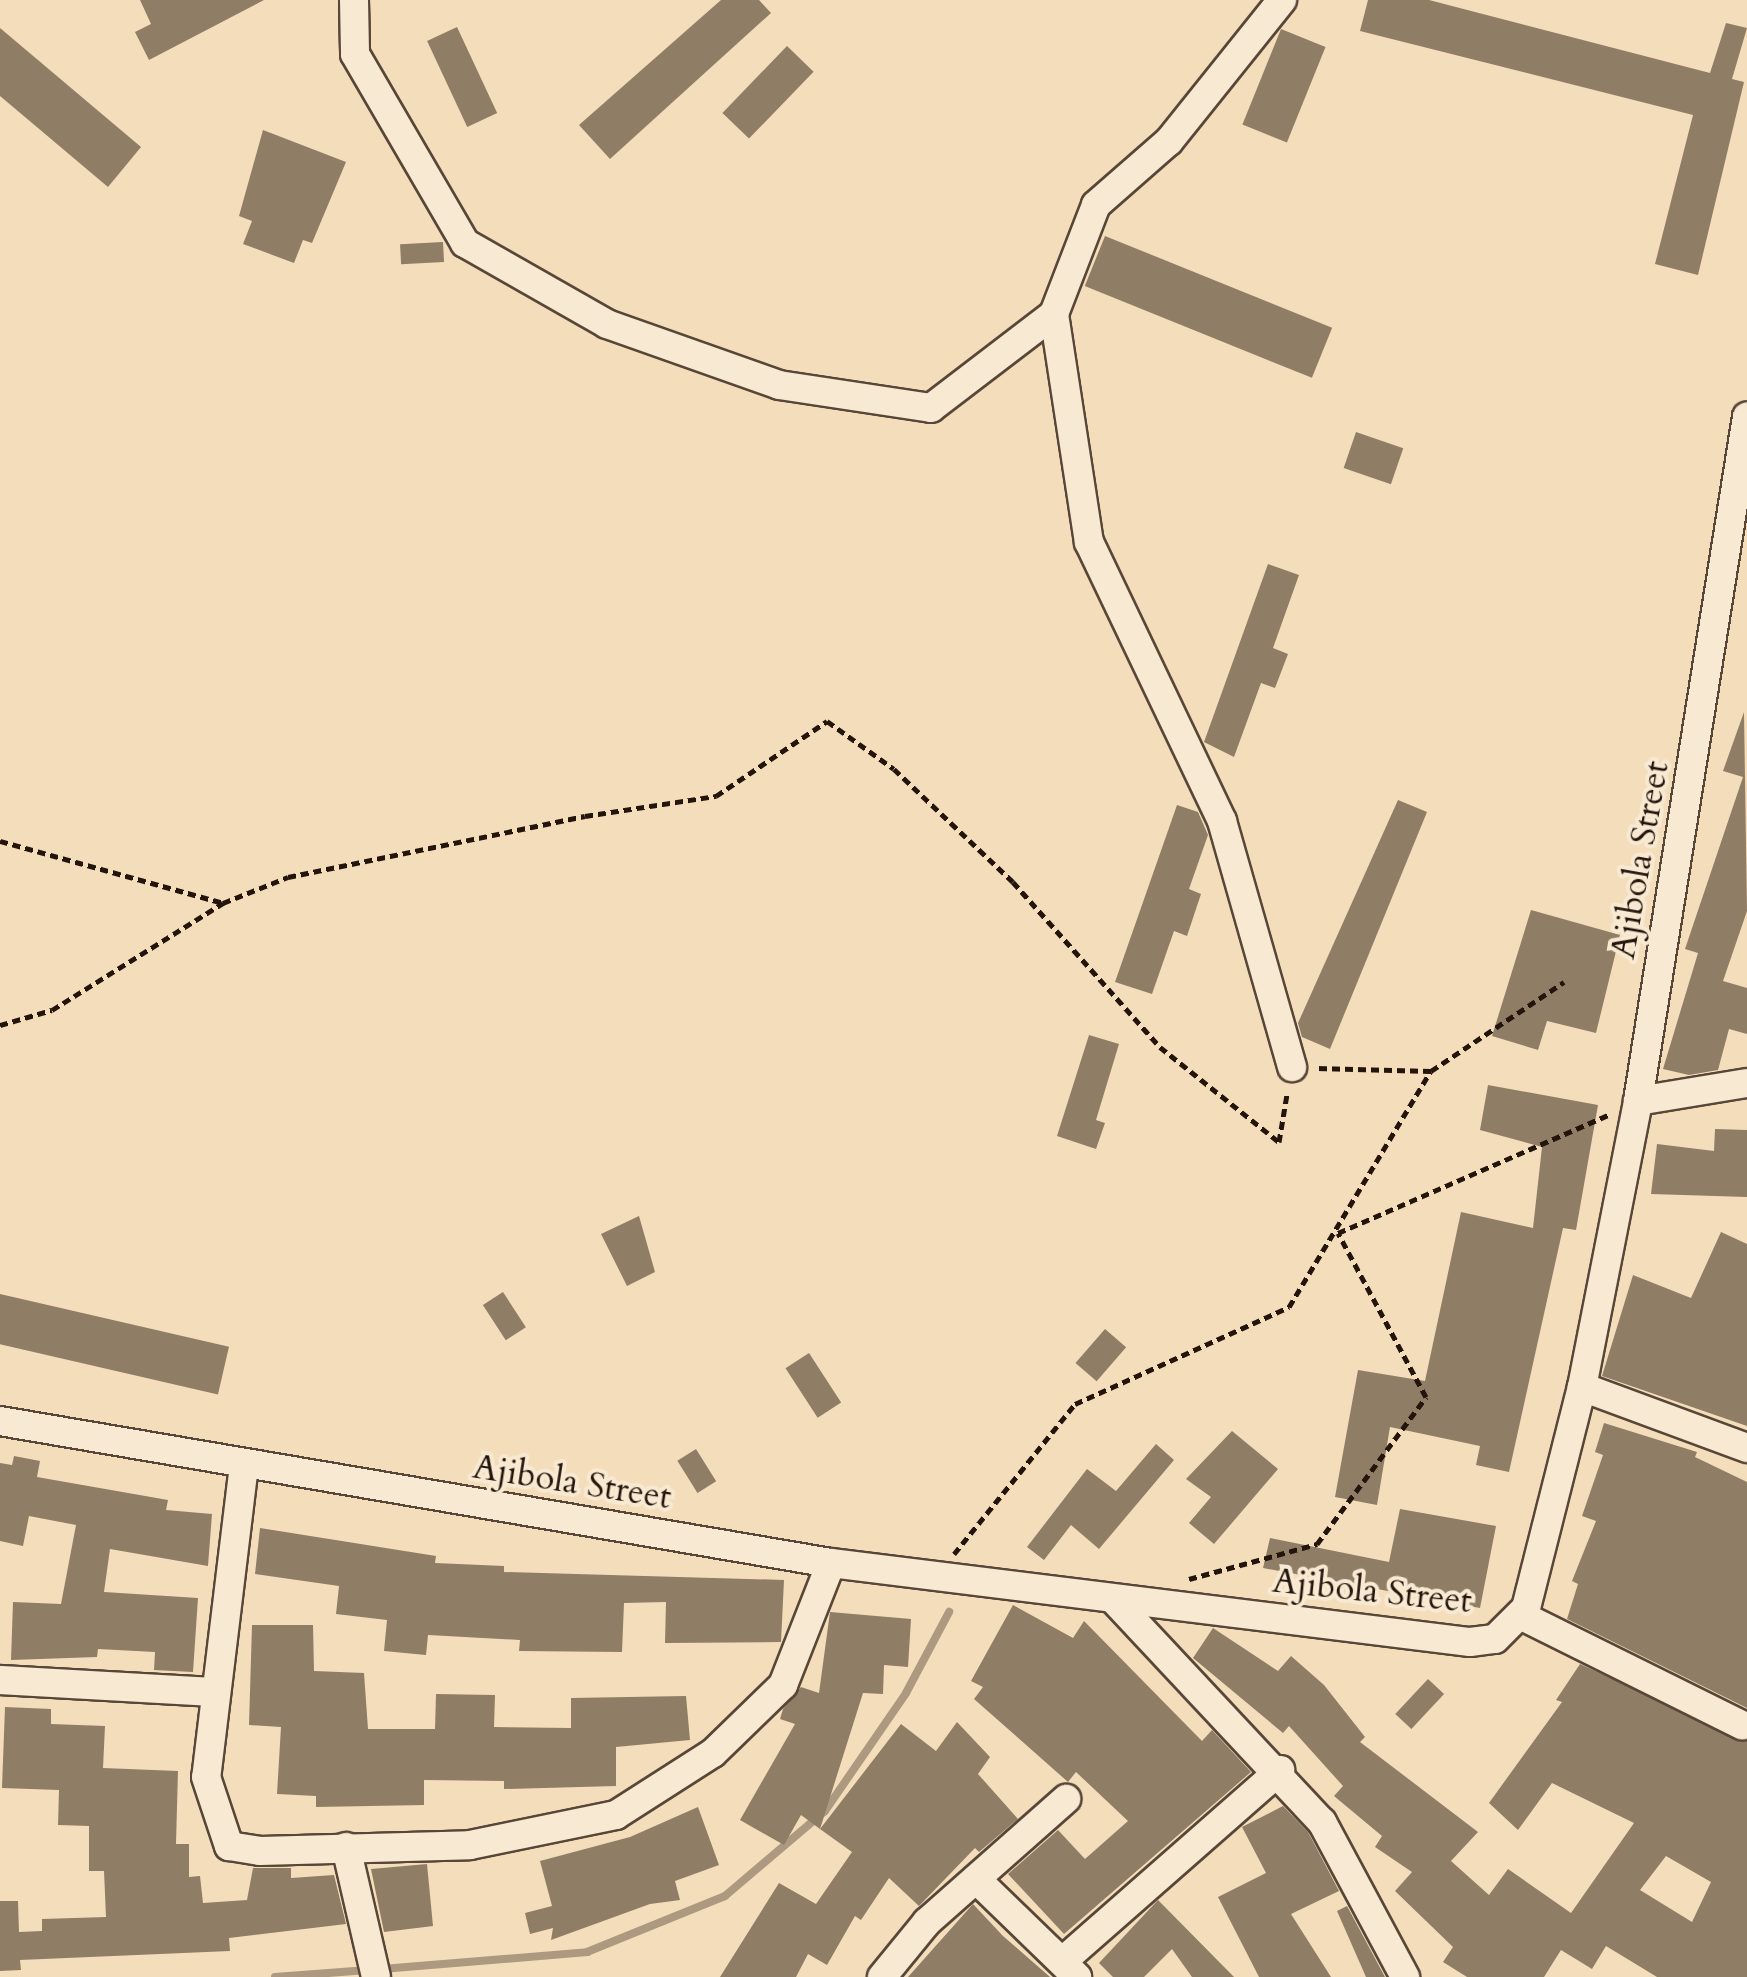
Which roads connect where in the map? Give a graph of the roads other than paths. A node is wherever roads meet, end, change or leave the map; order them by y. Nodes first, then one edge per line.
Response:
1 (354, 0) edge
2 (1282, 0) edge
3 (1054, 314) junction
4 (1747, 417) edge
5 (1292, 1067) road end
6 (1747, 1084) edge
7 (1638, 1102) junction
8 (1582, 1387) junction
9 (0, 1421) edge
10 (1747, 1448) edge
11 (244, 1466) junction
12 (831, 1563) junction
13 (1114, 1600) junction
14 (1522, 1616) junction
15 (0, 1680) edge
16 (213, 1692) junction
17 (1742, 1725) dead end
18 (1280, 1770) junction
19 (1066, 1799) dead end
20 (346, 1847) junction
21 (976, 1879) junction
22 (1070, 1969) edge
23 (376, 1977) edge
24 (882, 1977) edge
25 (1405, 1977) edge

1 - 3 street
2 - 3 street
3 - 5 street
4 - 7 street, Ajibola Street
6 - 7 street
7 - 8 street, Ajibola Street
8 - 10 street
8 - 14 street, Ajibola Street
9 - 11 street, Ajibola Street
11 - 12 street, Ajibola Street
11 - 16 street
12 - 13 street, Ajibola Street
12 - 20 street
13 - 14 street, Ajibola Street
13 - 18 street
14 - 17 street
15 - 16 street
16 - 20 street
18 - 22 street
18 - 25 street
19 - 21 street
20 - 23 street
21 - 22 street
21 - 24 street

